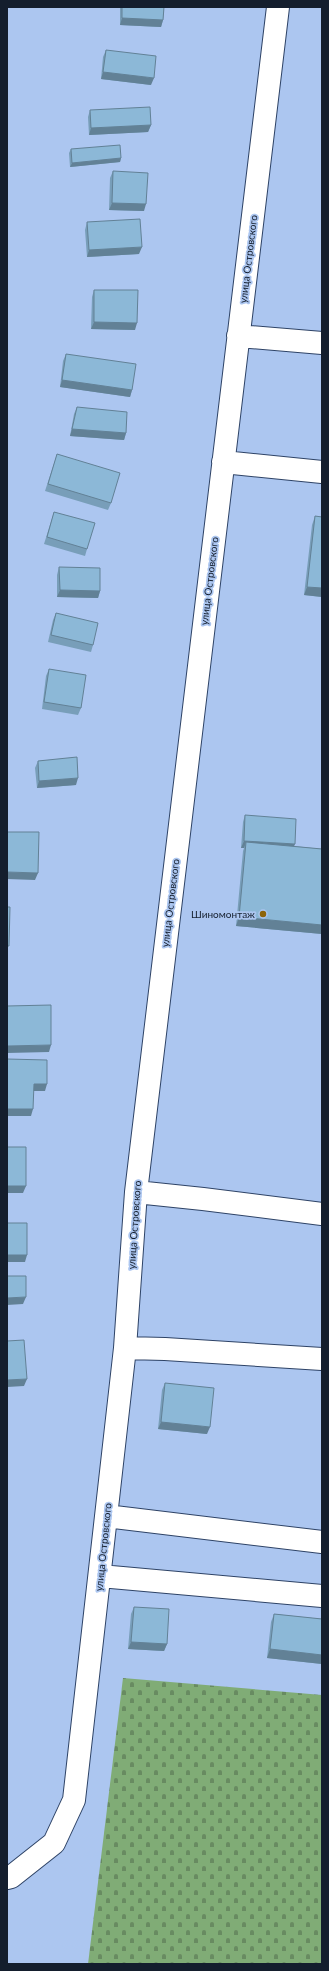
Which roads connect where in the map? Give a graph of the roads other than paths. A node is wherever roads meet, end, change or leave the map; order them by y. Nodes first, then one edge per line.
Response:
1 (278, 7) edge
2 (238, 336) junction
3 (322, 343) edge
4 (223, 462) junction
5 (322, 472) edge
6 (136, 1192) junction
7 (322, 1214) edge
8 (126, 1348) junction
9 (322, 1359) edge
10 (106, 1516) junction
11 (322, 1542) edge
12 (100, 1576) junction
13 (322, 1596) edge
14 (7, 1878) edge

1 - 2 street, улица Островского
2 - 3 street
2 - 4 street, улица Островского
4 - 5 street
4 - 6 street, улица Островского
6 - 7 street
6 - 8 street, улица Островского
8 - 9 street
8 - 10 street, улица Островского
10 - 11 street
10 - 12 street, улица Островского
12 - 13 street
12 - 14 street, улица Островского

